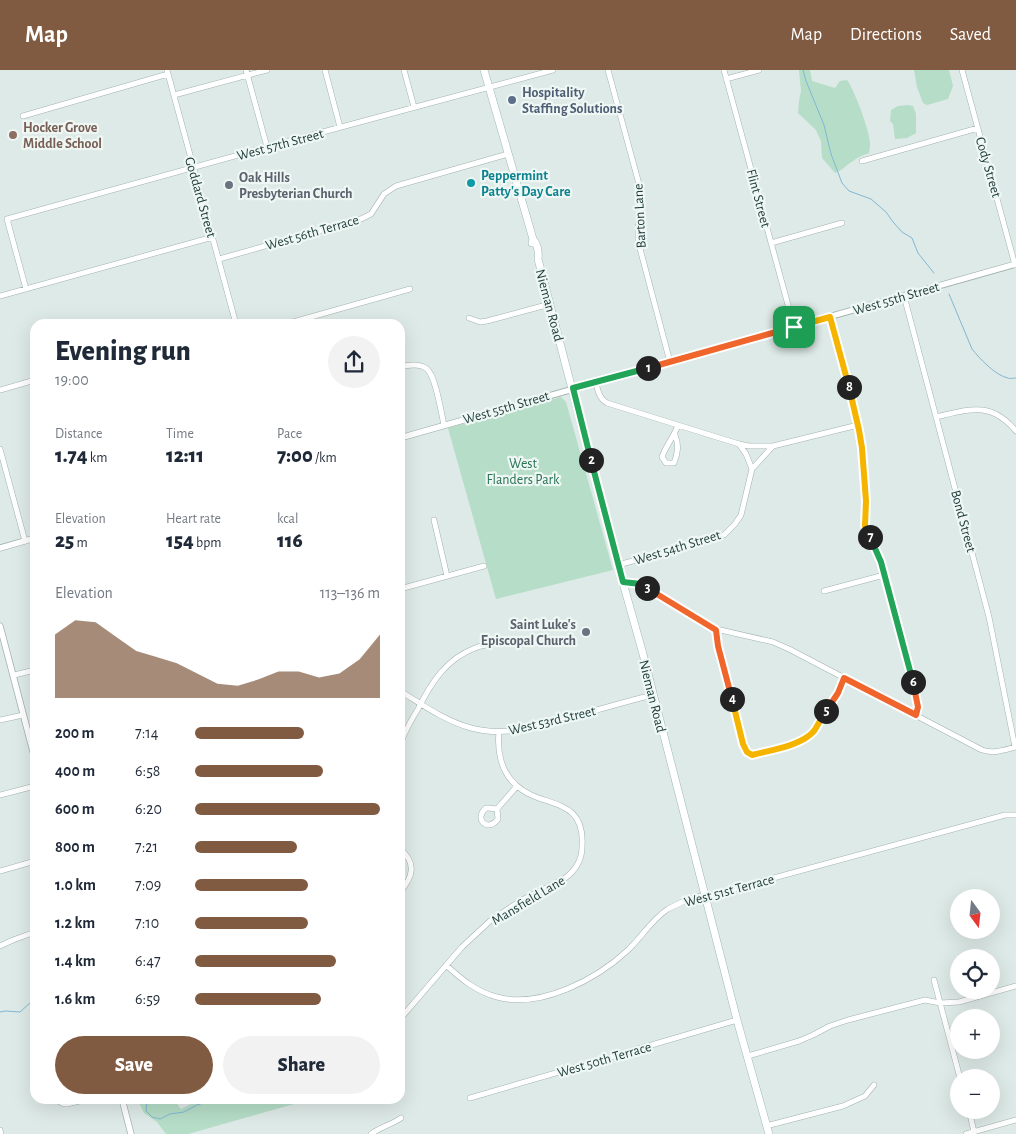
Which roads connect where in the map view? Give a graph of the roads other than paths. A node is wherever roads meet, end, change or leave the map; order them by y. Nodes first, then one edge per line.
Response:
1 (267, 70) edge
2 (325, 70) edge
3 (404, 70) edge
4 (484, 70) edge
5 (553, 70) edge
6 (608, 70) edge
7 (724, 70) edge
8 (759, 70) edge
9 (962, 70) edge
10 (168, 72) edge
11 (247, 73) edge
12 (726, 79) junction
13 (489, 88) junction
14 (174, 95) junction
15 (414, 107) junction
16 (23, 116) dead end
17 (340, 127) junction
18 (978, 128) junction
19 (267, 147) junction
20 (508, 154) junction
21 (862, 161) dead end
22 (194, 167) junction
23 (842, 223) dead end
24 (213, 237) junction
25 (771, 243) junction
26 (219, 259) junction
27 (1016, 264) edge
28 (26, 289) junction
29 (410, 289) dead end
30 (0, 296) edge
31 (904, 296) junction
32 (550, 304) junction
33 (830, 317) junction
34 (470, 318) dead end
35 (233, 319) edge
36 (304, 319) edge
37 (794, 327) junction
38 (670, 362) junction
39 (405, 366) edge
40 (30, 381) edge
41 (596, 383) junction
42 (573, 388) junction
43 (0, 390) edge
44 (936, 418) junction
45 (444, 425) junction
46 (678, 425) junction
47 (858, 425) junction
48 (1016, 431) edge
49 (675, 435) junction
50 (405, 437) edge
51 (740, 444) junction
52 (773, 446) junction
53 (0, 449) edge
54 (752, 469) junction
55 (434, 520) dead end
56 (30, 540) edge
57 (25, 541) junction
58 (0, 548) edge
59 (618, 565) junction
60 (484, 566) dead end
61 (884, 575) junction
62 (447, 576) junction
63 (623, 582) junction
64 (405, 588) edge
65 (824, 591) dead end
66 (0, 626) edge
67 (716, 630) junction
68 (506, 642) dead end
69 (2, 644) edge
70 (30, 671) edge
71 (14, 675) junction
72 (844, 678) junction
73 (405, 694) edge
74 (652, 694) junction
75 (420, 703) junction
76 (23, 715) junction
77 (916, 715) junction
78 (0, 720) edge
79 (499, 732) junction
80 (405, 734) edge
81 (30, 741) edge
82 (1016, 747) edge
83 (517, 786) junction
84 (30, 787) edge
85 (0, 795) edge
86 (497, 809) dead end
87 (1016, 815) edge
88 (405, 853) edge
89 (30, 862) edge
90 (0, 870) edge
91 (405, 886) edge
92 (706, 896) junction
93 (30, 934) edge
94 (0, 946) edge
95 (446, 965) junction
96 (934, 980) dead end
97 (1016, 986) edge
98 (940, 1003) junction
99 (405, 1013) edge
100 (737, 1020) junction
101 (748, 1056) junction
102 (958, 1069) edge
103 (874, 1085) dead end
104 (470, 1098) dead end
105 (123, 1104) edge
106 (401, 1118) dead end
107 (971, 1119) edge
108 (1016, 1120) edge
109 (766, 1126) junction
110 (0, 1130) edge
111 (974, 1132) junction
112 (1, 1134) edge
113 (131, 1134) edge
114 (371, 1134) edge
115 (769, 1134) edge
116 (966, 1134) edge

1 - 11 street
2 - 17 street
3 - 15 street
4 - 13 main road, Nieman Road
5 - 13 street, West 57th Street
6 - 38 street, Barton Lane
7 - 12 street, Flint Street
8 - 12 street
9 - 18 street, Cody Street
10 - 14 street, Goddard Street
10 - 16 street
11 - 14 street
11 - 19 street
12 - 25 street, Flint Street
13 - 15 street, West 57th Street
13 - 20 main road, Nieman Road
14 - 22 street, Goddard Street
15 - 17 street, West 57th Street
17 - 19 street, West 57th Street
18 - 21 street
18 - 27 street, Cody Street
19 - 22 street, West 57th Street
20 - 26 street, West 56th Terrace
20 - 32 main road, Nieman Road
22 - 24 street, Goddard Street
22 - 28 street, West 57th Street
23 - 25 street
24 - 26 street, Goddard Street
24 - 28 street
25 - 37 street, Flint Street
26 - 35 street, Goddard Street
27 - 31 street, West 55th Street
28 - 30 street
29 - 36 street
31 - 33 street, West 55th Street
31 - 44 street, Bond Street
32 - 34 street
32 - 42 main road, Nieman Road
33 - 37 street, West 55th Street
33 - 47 street
37 - 38 street, West 55th Street
38 - 41 street, West 55th Street
39 - 45 street
40 - 43 street
41 - 42 street, West 55th Street
41 - 46 street
42 - 45 street, West 55th Street
42 - 59 main road, Nieman Road
44 - 48 street
44 - 82 street, Bond Street
45 - 50 street, West 55th Street
46 - 49 street
46 - 51 street
47 - 52 street
47 - 61 street
49 - 49 street
51 - 52 street
51 - 54 street
52 - 54 street, West 54th Street
53 - 57 street
54 - 59 street, West 54th Street
55 - 62 street
56 - 57 street
57 - 58 street
59 - 63 main road, Nieman Road
60 - 62 street
61 - 65 street
61 - 77 street
62 - 64 street
63 - 67 street
63 - 74 main road, Nieman Road
66 - 69 street
67 - 72 street
67 - 72 street
68 - 75 street
69 - 71 street
70 - 71 street
71 - 76 street
72 - 77 street
73 - 75 street, West 53rd Street
74 - 79 street, West 53rd Street
74 - 92 main road, Nieman Road
75 - 79 street, West 53rd Street
75 - 80 street
76 - 78 street
76 - 81 street
77 - 82 street
79 - 83 street, Mansfield Lane
83 - 86 street
83 - 95 street, Mansfield Lane
84 - 85 street
87 - 92 street, West 51st Terrace
88 - 91 street
89 - 90 street
92 - 95 street, West 51st Terrace
92 - 100 main road, Nieman Road
93 - 94 street
95 - 99 street, Mansfield Lane
96 - 98 street
97 - 98 street
98 - 101 street
98 - 102 street
100 - 101 main road, Nieman Road
100 - 104 street, West 50th Terrace
101 - 109 main road, Nieman Road
103 - 109 street
105 - 113 street
106 - 114 street
107 - 111 street
108 - 111 street
109 - 115 main road, Nieman Road
110 - 112 street
111 - 116 street

